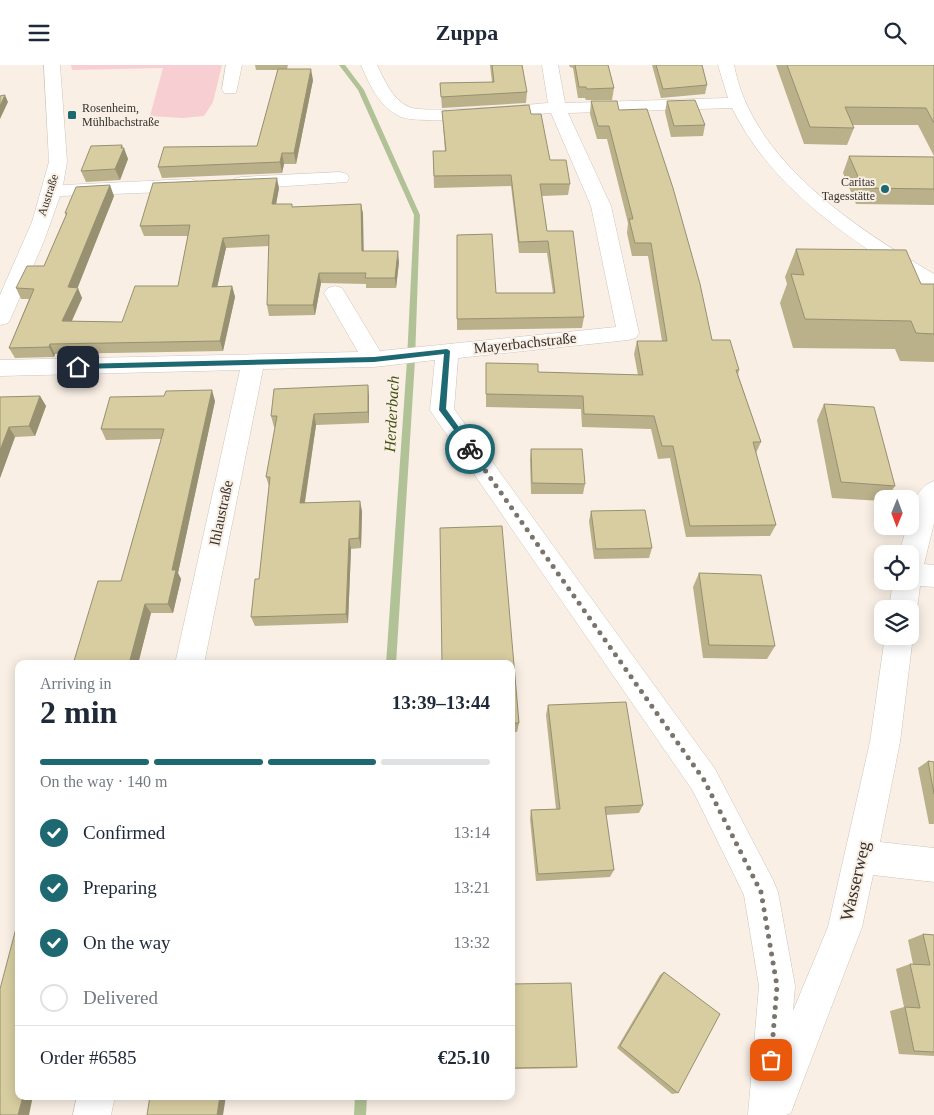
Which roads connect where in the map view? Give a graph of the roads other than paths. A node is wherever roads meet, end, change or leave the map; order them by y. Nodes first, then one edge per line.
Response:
1 (52, 65) edge
2 (234, 65) edge
3 (369, 65) edge
4 (550, 65) edge
5 (726, 65) edge
6 (230, 89) dead end
7 (738, 103) junction
8 (557, 108) junction
9 (340, 178) dead end
10 (52, 191) junction
11 (10, 275) edge
12 (934, 283) edge
13 (335, 293) dead end
14 (0, 318) edge
15 (445, 351) junction
16 (376, 359) junction
17 (253, 363) junction
18 (0, 368) edge
19 (934, 491) edge
20 (915, 545) edge
21 (919, 574) edge
22 (934, 576) edge
23 (898, 645) edge
24 (190, 660) edge
25 (861, 857) junction
26 (934, 865) edge
27 (95, 1100) edge
28 (92, 1115) edge
29 (769, 1115) edge

1 - 10 street, Austraße
2 - 6 street
3 - 8 street
4 - 8 street
5 - 7 street
7 - 8 street
7 - 12 street
8 - 15 street, Mayerbachstraße
9 - 10 street
10 - 11 street, Austraße
11 - 14 street, Austraße
13 - 16 street
15 - 16 street
15 - 29 street
16 - 17 street
17 - 18 street
17 - 24 street, Ihlaustraße
19 - 20 street
21 - 22 street
23 - 25 street, Wasserweg
25 - 26 street
25 - 29 street, Wasserweg
27 - 28 street

